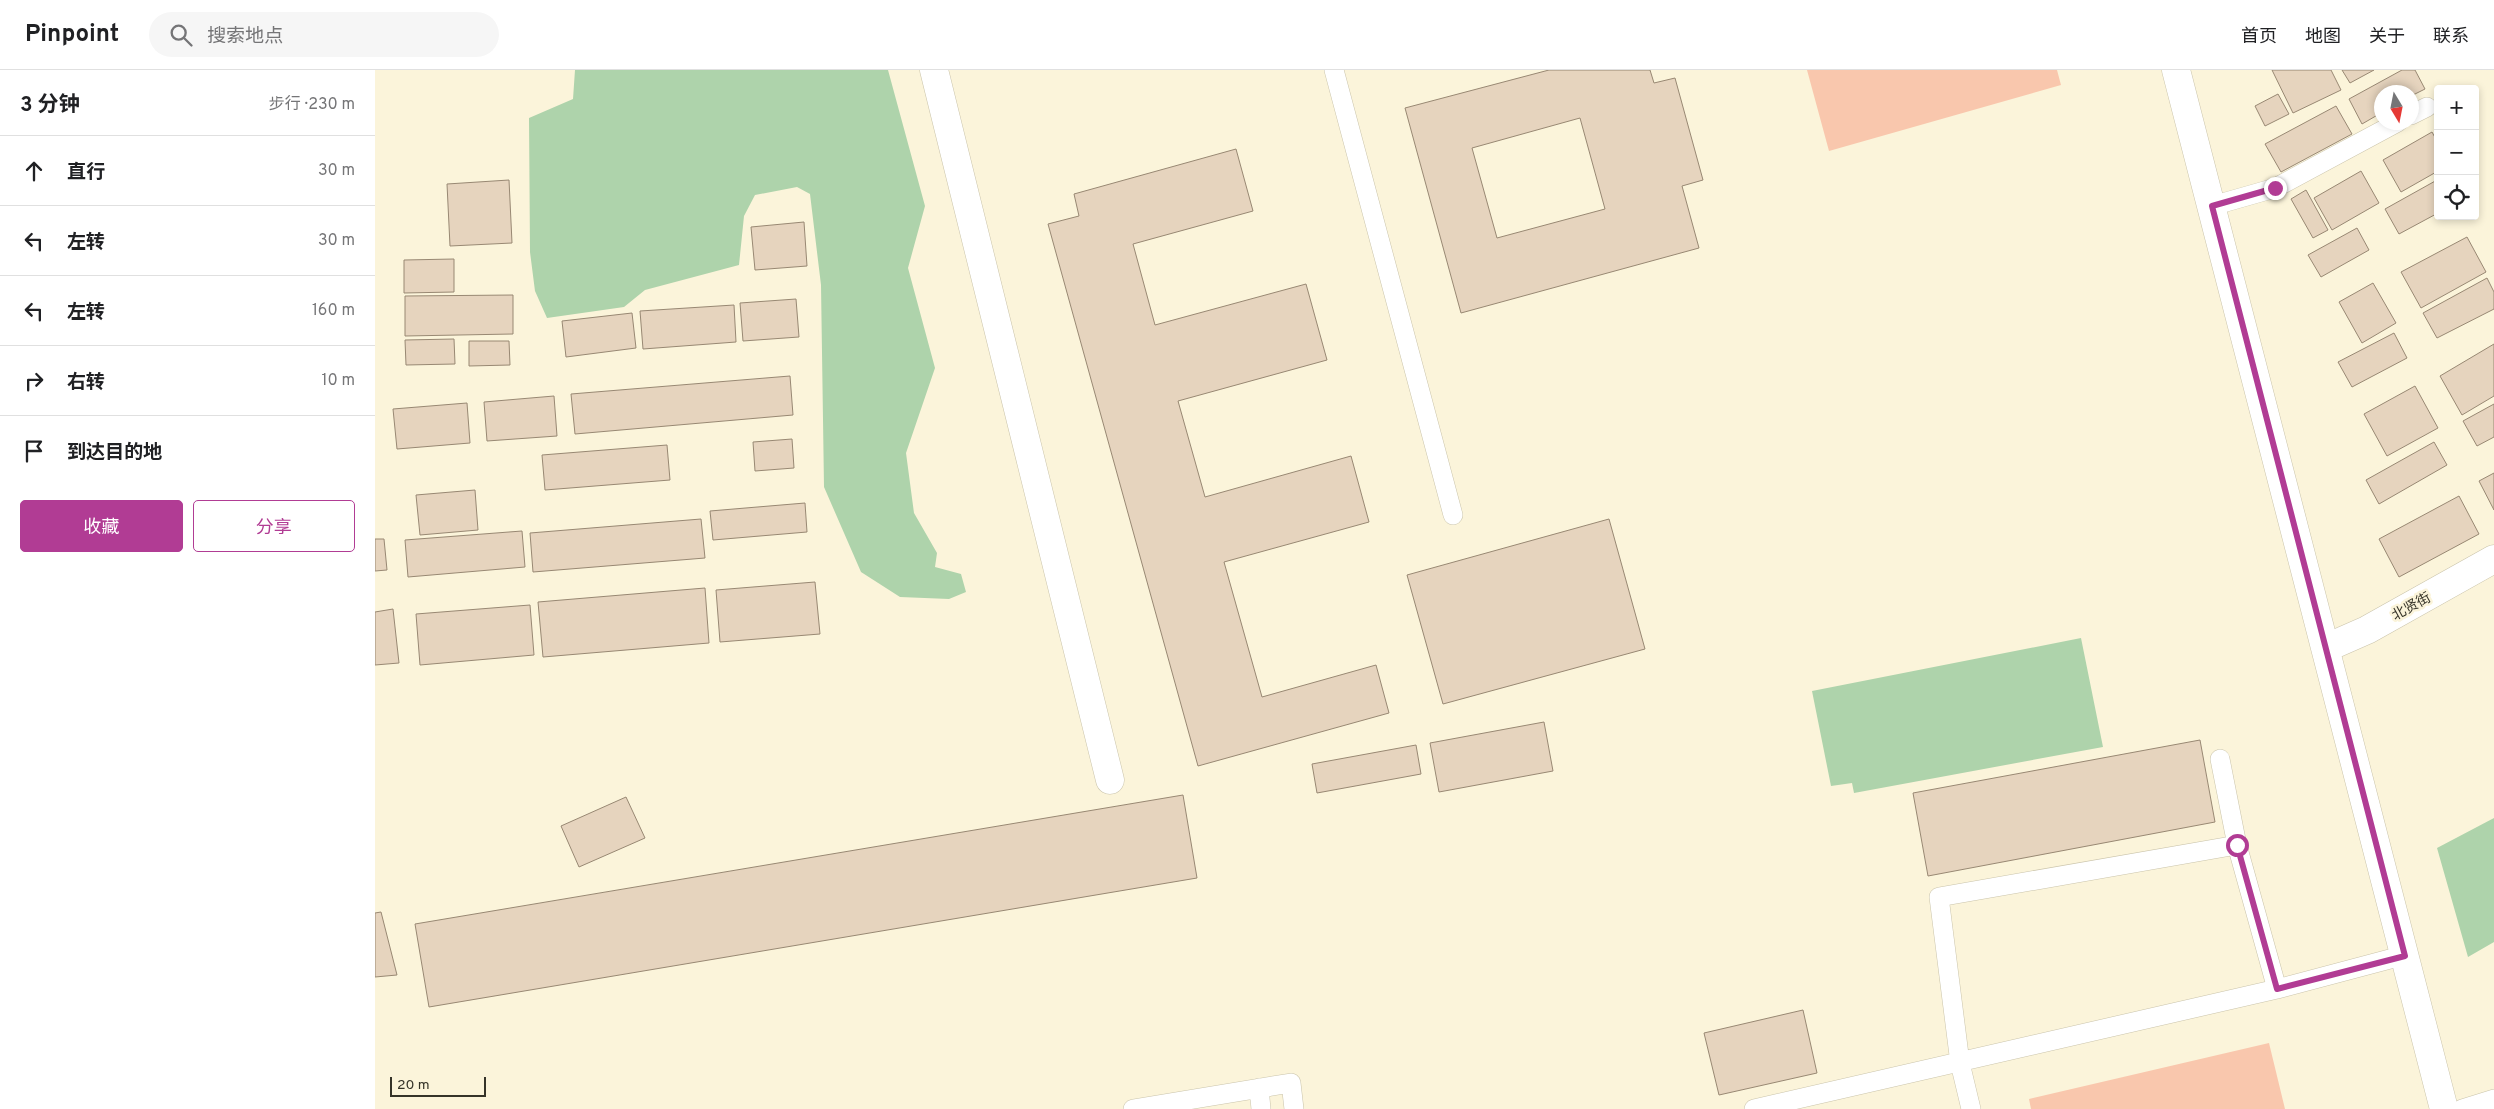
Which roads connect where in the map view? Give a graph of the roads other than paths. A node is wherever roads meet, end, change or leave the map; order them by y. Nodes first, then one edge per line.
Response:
1 (934, 70) edge
2 (1334, 70) edge
3 (2176, 70) edge
4 (2383, 130) edge
5 (2212, 206) junction
6 (1453, 515) dead end
7 (2494, 560) edge
8 (2326, 648) junction
9 (2220, 759) dead end
10 (1110, 780) dead end
11 (2237, 845) junction
12 (2405, 956) junction
13 (2277, 989) junction
14 (1960, 1063) junction
15 (1259, 1088) junction
16 (2494, 1099) edge
17 (1133, 1109) edge
18 (1261, 1109) edge
19 (1294, 1109) edge
20 (1755, 1109) edge
21 (1971, 1109) edge
22 (2444, 1109) edge
23 (2462, 1109) edge

1 - 10 main road
2 - 6 lane
3 - 5 main road
4 - 5 lane
5 - 8 main road
7 - 8 main road, 北贤街
8 - 12 main road
9 - 11 lane
11 - 13 lane
11 - 14 lane
12 - 13 lane
12 - 22 main road
13 - 14 lane
14 - 20 lane
14 - 21 lane
15 - 17 lane
15 - 18 lane
15 - 19 lane
16 - 23 lane

